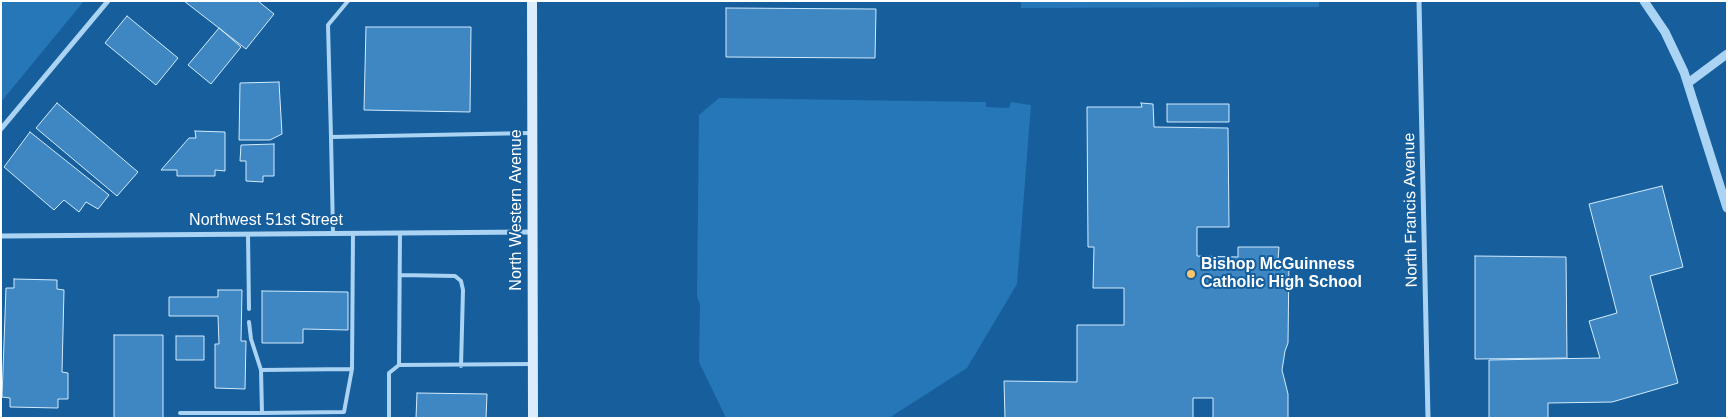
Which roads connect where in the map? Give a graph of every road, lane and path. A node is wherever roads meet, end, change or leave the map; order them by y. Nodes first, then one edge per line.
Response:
1 (108, 1) edge
2 (348, 1) edge
3 (532, 1) edge
4 (1419, 1) edge
5 (1644, 1) edge
6 (1727, 54) edge
7 (1688, 83) junction
8 (1, 129) edge
9 (532, 132) junction
10 (331, 137) junction
11 (1727, 208) edge
12 (532, 232) junction
13 (333, 233) junction
14 (354, 233) junction
15 (400, 233) junction
16 (248, 234) junction
17 (1, 236) edge
18 (400, 275) junction
19 (250, 309) dead end
20 (250, 322) dead end
21 (532, 364) junction
22 (399, 365) junction
23 (461, 366) junction
24 (352, 369) junction
25 (261, 370) junction
26 (180, 413) dead end
27 (262, 413) junction
28 (389, 417) edge
29 (533, 418) edge
30 (1428, 418) edge

1 - 8 street
2 - 10 lane
3 - 9 main road, North Western Avenue
4 - 30 street, North Francis Avenue
5 - 7 street
6 - 7 street
7 - 11 street
9 - 10 lane
9 - 12 main road, North Western Avenue
10 - 13 lane
12 - 15 street, Northwest 51st Street
12 - 21 main road, North Western Avenue
13 - 14 street, Northwest 51st Street
13 - 16 street, Northwest 51st Street
14 - 15 street, Northwest 51st Street
14 - 24 lane
15 - 18 lane
16 - 17 street, Northwest 51st Street
16 - 19 lane
18 - 22 lane
18 - 23 lane
20 - 25 lane
21 - 23 lane
21 - 29 main road, North Western Avenue
22 - 23 lane
22 - 28 lane
24 - 25 lane
24 - 27 lane
25 - 27 lane
26 - 27 lane

